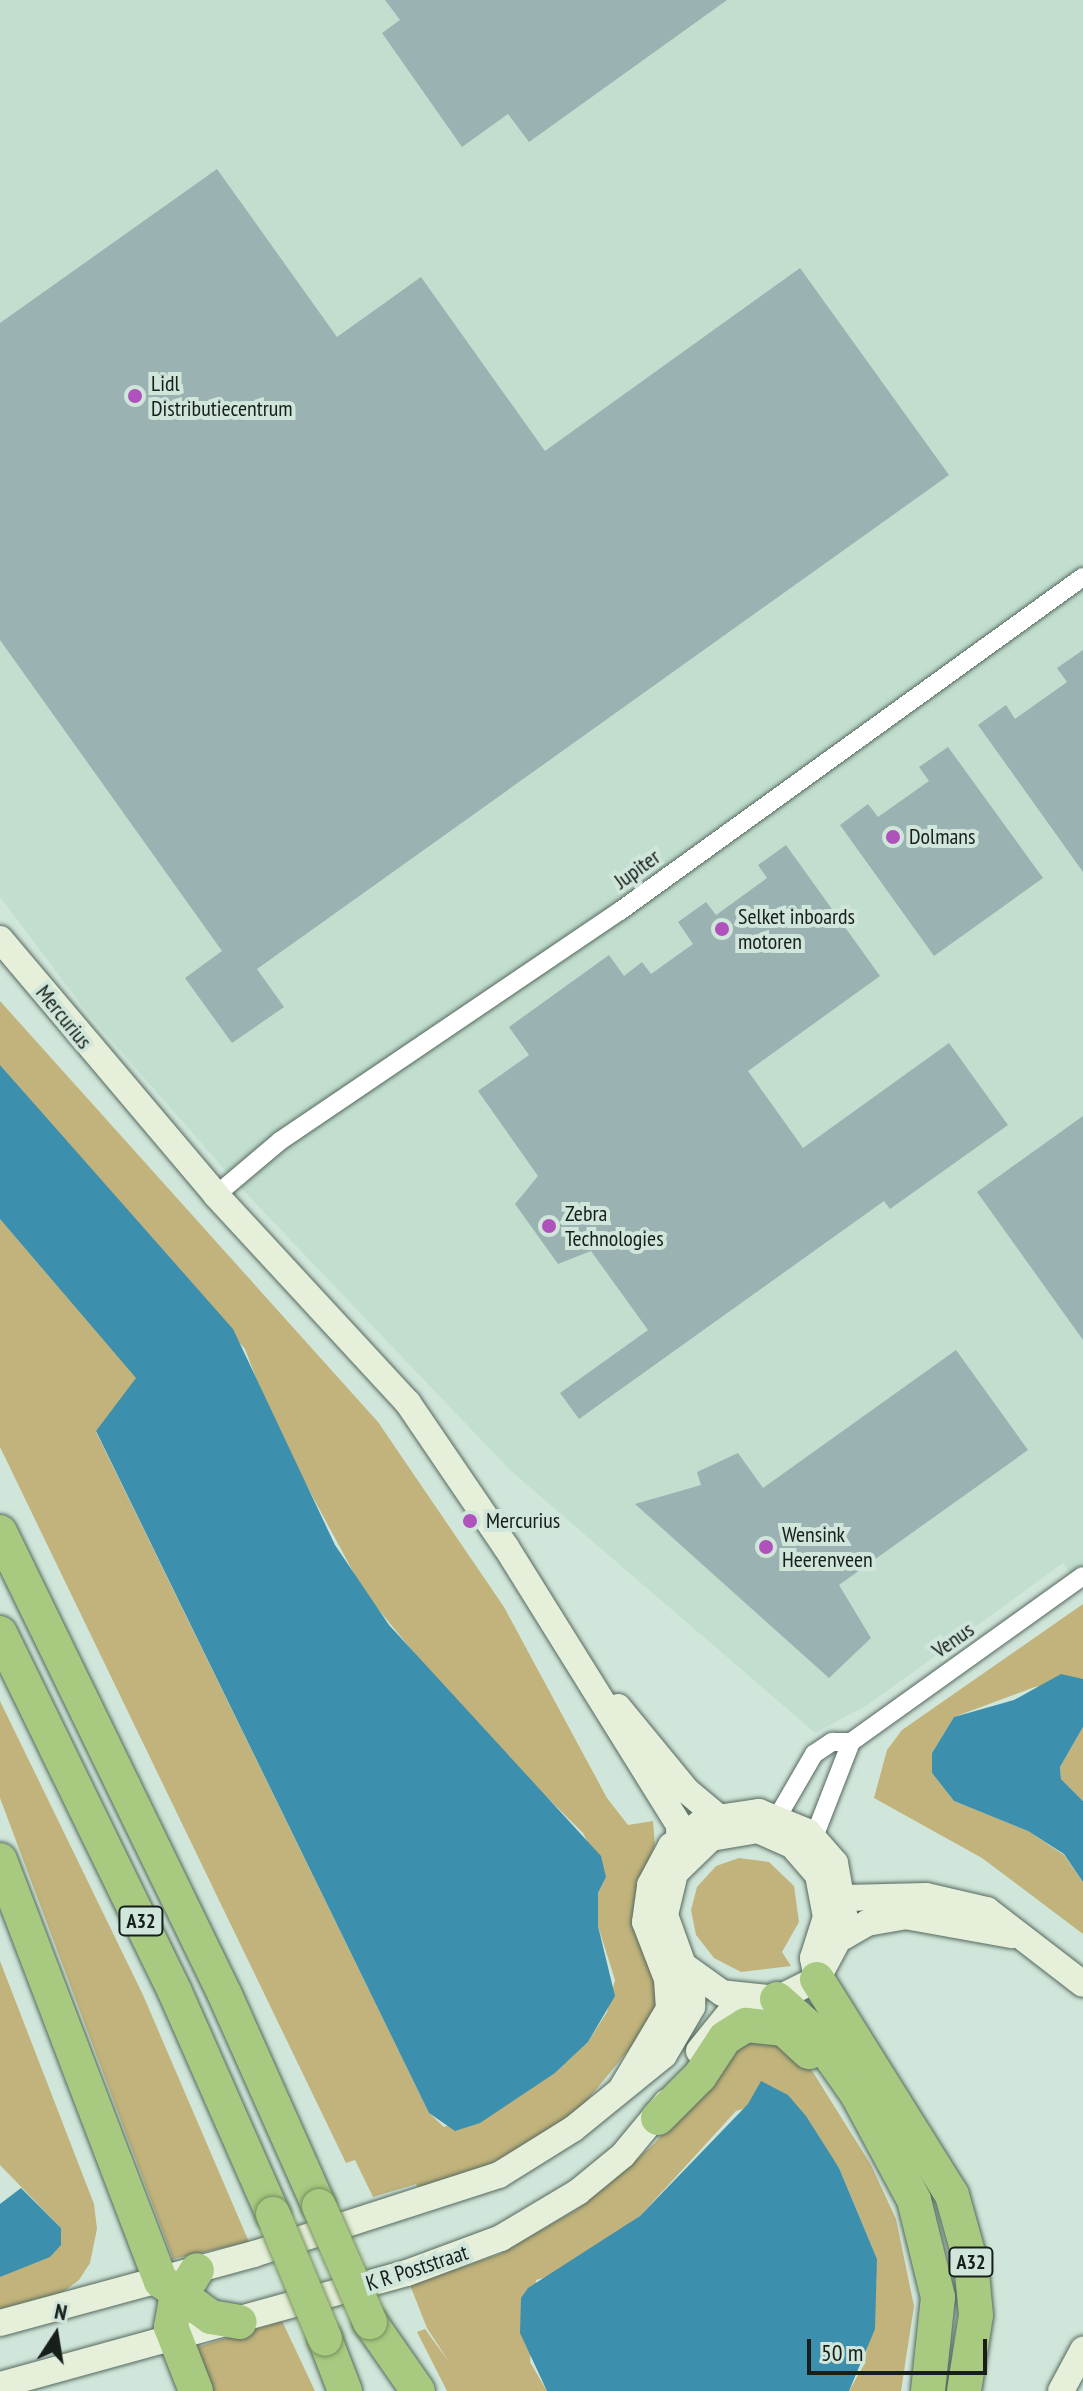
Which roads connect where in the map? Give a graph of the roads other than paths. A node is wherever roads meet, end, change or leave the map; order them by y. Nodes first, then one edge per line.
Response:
1 (1083, 577) edge
2 (0, 939) edge
3 (216, 1195) junction
4 (0, 1532) edge
5 (1083, 1576) edge
6 (0, 1633) edge
7 (573, 1657) junction
8 (851, 1742) junction
9 (717, 1816) junction
10 (772, 1824) junction
11 (681, 1836) junction
12 (814, 1837) junction
13 (0, 1860) edge
14 (680, 1864) junction
15 (834, 1893) junction
16 (1019, 1936) junction
17 (843, 1937) junction
18 (693, 1977) junction
19 (817, 1979) junction
20 (1083, 1984) edge
21 (777, 1999) junction
22 (740, 2000) junction
23 (622, 2088) junction
24 (857, 2094) junction
25 (658, 2118) junction
26 (179, 2283) junction
27 (240, 2322) junction
28 (370, 2322) junction
29 (0, 2323) edge
30 (175, 2341) junction
31 (1083, 2350) edge
32 (0, 2385) edge
33 (196, 2391) edge
34 (345, 2391) edge
35 (397, 2391) edge
36 (418, 2391) edge
37 (928, 2391) edge
38 (964, 2391) edge
39 (1061, 2391) edge

1 - 3 street, Jupiter
2 - 3 main road, Mercurius
3 - 7 main road, Mercurius
4 - 28 highway, A32, bridge
5 - 8 street, Venus
6 - 34 highway, A32, bridge
7 - 9 main road, Mercurius
7 - 11 main road, Mercurius
8 - 10 street, Venus
8 - 12 street
9 - 10 main road
9 - 11 main road
10 - 12 main road
10 - 14 main road
10 - 15 main road
11 - 14 main road
11 - 23 main road
12 - 15 main road
13 - 26 highway
14 - 18 main road
15 - 16 main road
15 - 17 main road
15 - 19 main road
16 - 17 main road
16 - 20 main road
17 - 19 main road
18 - 22 main road
18 - 23 main road
19 - 21 main road
19 - 38 highway, A32
21 - 22 main road
21 - 24 highway, A32
22 - 25 main road, K R Poststraat
23 - 26 main road
24 - 25 highway
24 - 37 highway, A32
25 - 27 main road, K R Poststraat
26 - 27 highway
26 - 29 main road
26 - 30 highway
27 - 30 main road, K R Poststraat
28 - 35 highway, A32
28 - 36 highway, A32
30 - 32 main road, K R Poststraat
30 - 33 highway
31 - 39 main road

